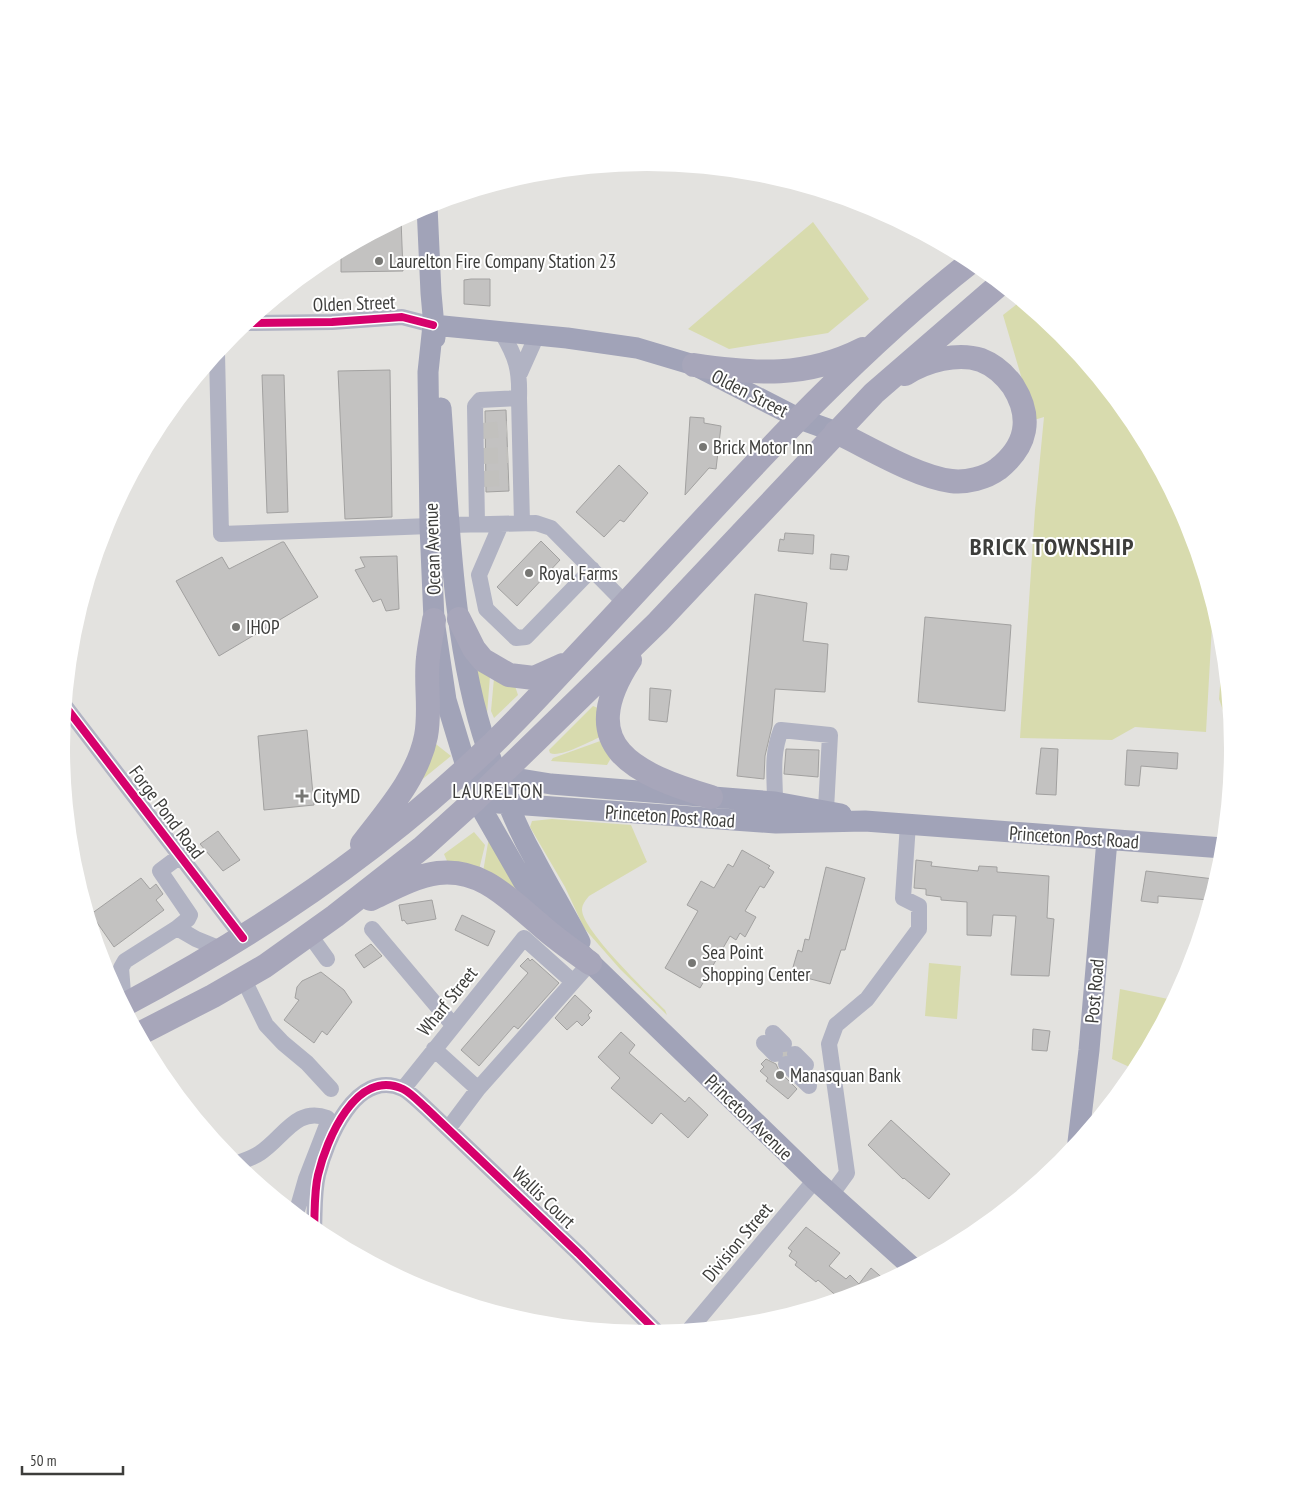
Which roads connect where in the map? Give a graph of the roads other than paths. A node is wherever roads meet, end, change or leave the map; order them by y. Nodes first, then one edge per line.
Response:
1 (427, 214) edge
2 (965, 266) edge
3 (995, 288) edge
4 (257, 323) edge
5 (433, 325) junction
6 (502, 333) junction
7 (537, 335) junction
8 (880, 341) junction
9 (217, 363) edge
10 (694, 365) junction
11 (520, 373) junction
12 (874, 393) junction
13 (519, 398) junction
14 (800, 418) junction
15 (836, 432) junction
16 (522, 523) junction
17 (477, 524) junction
18 (501, 524) junction
19 (440, 526) junction
20 (592, 569) junction
21 (626, 604) junction
22 (459, 619) junction
23 (434, 620) junction
24 (658, 622) junction
25 (573, 660) junction
26 (71, 714) edge
27 (488, 749) junction
28 (465, 769) junction
29 (499, 777) junction
30 (711, 797) junction
31 (476, 799) junction
32 (775, 802) junction
33 (510, 805) junction
34 (826, 809) junction
35 (865, 821) junction
36 (908, 824) junction
37 (1107, 840) junction
38 (1215, 847) edge
39 (180, 856) junction
40 (346, 865) junction
41 (335, 916) junction
42 (177, 928) junction
43 (372, 929) dead end
44 (309, 934) junction
45 (233, 944) junction
46 (328, 958) dead end
47 (590, 963) junction
48 (243, 978) junction
49 (572, 982) junction
50 (123, 987) edge
51 (129, 1002) edge
52 (453, 1025) junction
53 (144, 1031) edge
54 (434, 1049) junction
55 (331, 1089) dead end
56 (403, 1089) junction
57 (478, 1089) junction
58 (448, 1129) junction
59 (1079, 1130) edge
60 (244, 1160) edge
61 (815, 1180) junction
62 (831, 1195) junction
63 (298, 1207) edge
64 (315, 1220) edge
65 (906, 1263) edge
66 (696, 1323) edge
67 (650, 1325) edge

1 - 5 main road, Ocean Avenue
2 - 8 highway
3 - 12 highway
4 - 5 street, Olden Street
5 - 6 main road, Olden Street
5 - 19 main road, Ocean Avenue
6 - 7 main road, Olden Street
6 - 11 street
7 - 10 main road, Olden Street
7 - 11 street
8 - 10 highway
8 - 14 highway
9 - 19 street
10 - 14 main road, Olden Street
11 - 13 street
12 - 15 highway
12 - 15 highway
13 - 16 street
13 - 17 street
14 - 15 main road, Olden Street
14 - 21 highway
15 - 24 highway
16 - 18 street
16 - 20 street
17 - 18 street
17 - 19 street
18 - 20 street
19 - 22 main road, Ocean Avenue
19 - 23 main road, Ocean Avenue
20 - 21 street
21 - 25 highway
22 - 25 highway
22 - 27 main road, Ocean Avenue
23 - 28 main road, Ocean Avenue
23 - 40 highway
24 - 29 highway
24 - 30 highway
25 - 27 highway
26 - 39 street, Forge Pond Road
27 - 28 highway
27 - 29 main road, Ocean Avenue
28 - 29 main road, Princeton Post Road
28 - 31 main road, Ocean Avenue
28 - 40 highway
29 - 30 main road, Princeton Post Road
29 - 31 highway
29 - 33 main road, Princeton Avenue
30 - 32 main road, Princeton Post Road
31 - 33 main road, Princeton Post Road
31 - 41 highway
31 - 47 main road, Princeton Avenue
32 - 34 main road, Princeton Post Road
32 - 34 street
33 - 35 main road, Princeton Post Road
33 - 47 main road, Princeton Avenue
34 - 35 main road, Princeton Post Road
35 - 36 main road, Princeton Post Road
36 - 37 main road, Princeton Post Road
36 - 62 street
37 - 38 main road, Princeton Post Road
37 - 59 main road, Post Road
39 - 42 street
39 - 45 street, Forge Pond Road
40 - 45 highway
41 - 44 highway
41 - 47 highway
42 - 45 street
42 - 50 street
43 - 52 street
44 - 46 street
44 - 48 highway
45 - 51 highway
47 - 49 street
47 - 61 main road, Princeton Avenue
48 - 53 highway
48 - 55 street
49 - 52 street, Wharf Street
49 - 57 street
52 - 54 street, Wharf Street
54 - 56 street, Wharf Street
54 - 57 street
56 - 58 street, Wallis Court
56 - 64 street
57 - 58 street
58 - 67 street, Wallis Court
60 - 63 street
61 - 62 main road, Princeton Avenue
61 - 66 street, Division Street
62 - 65 main road, Princeton Avenue

